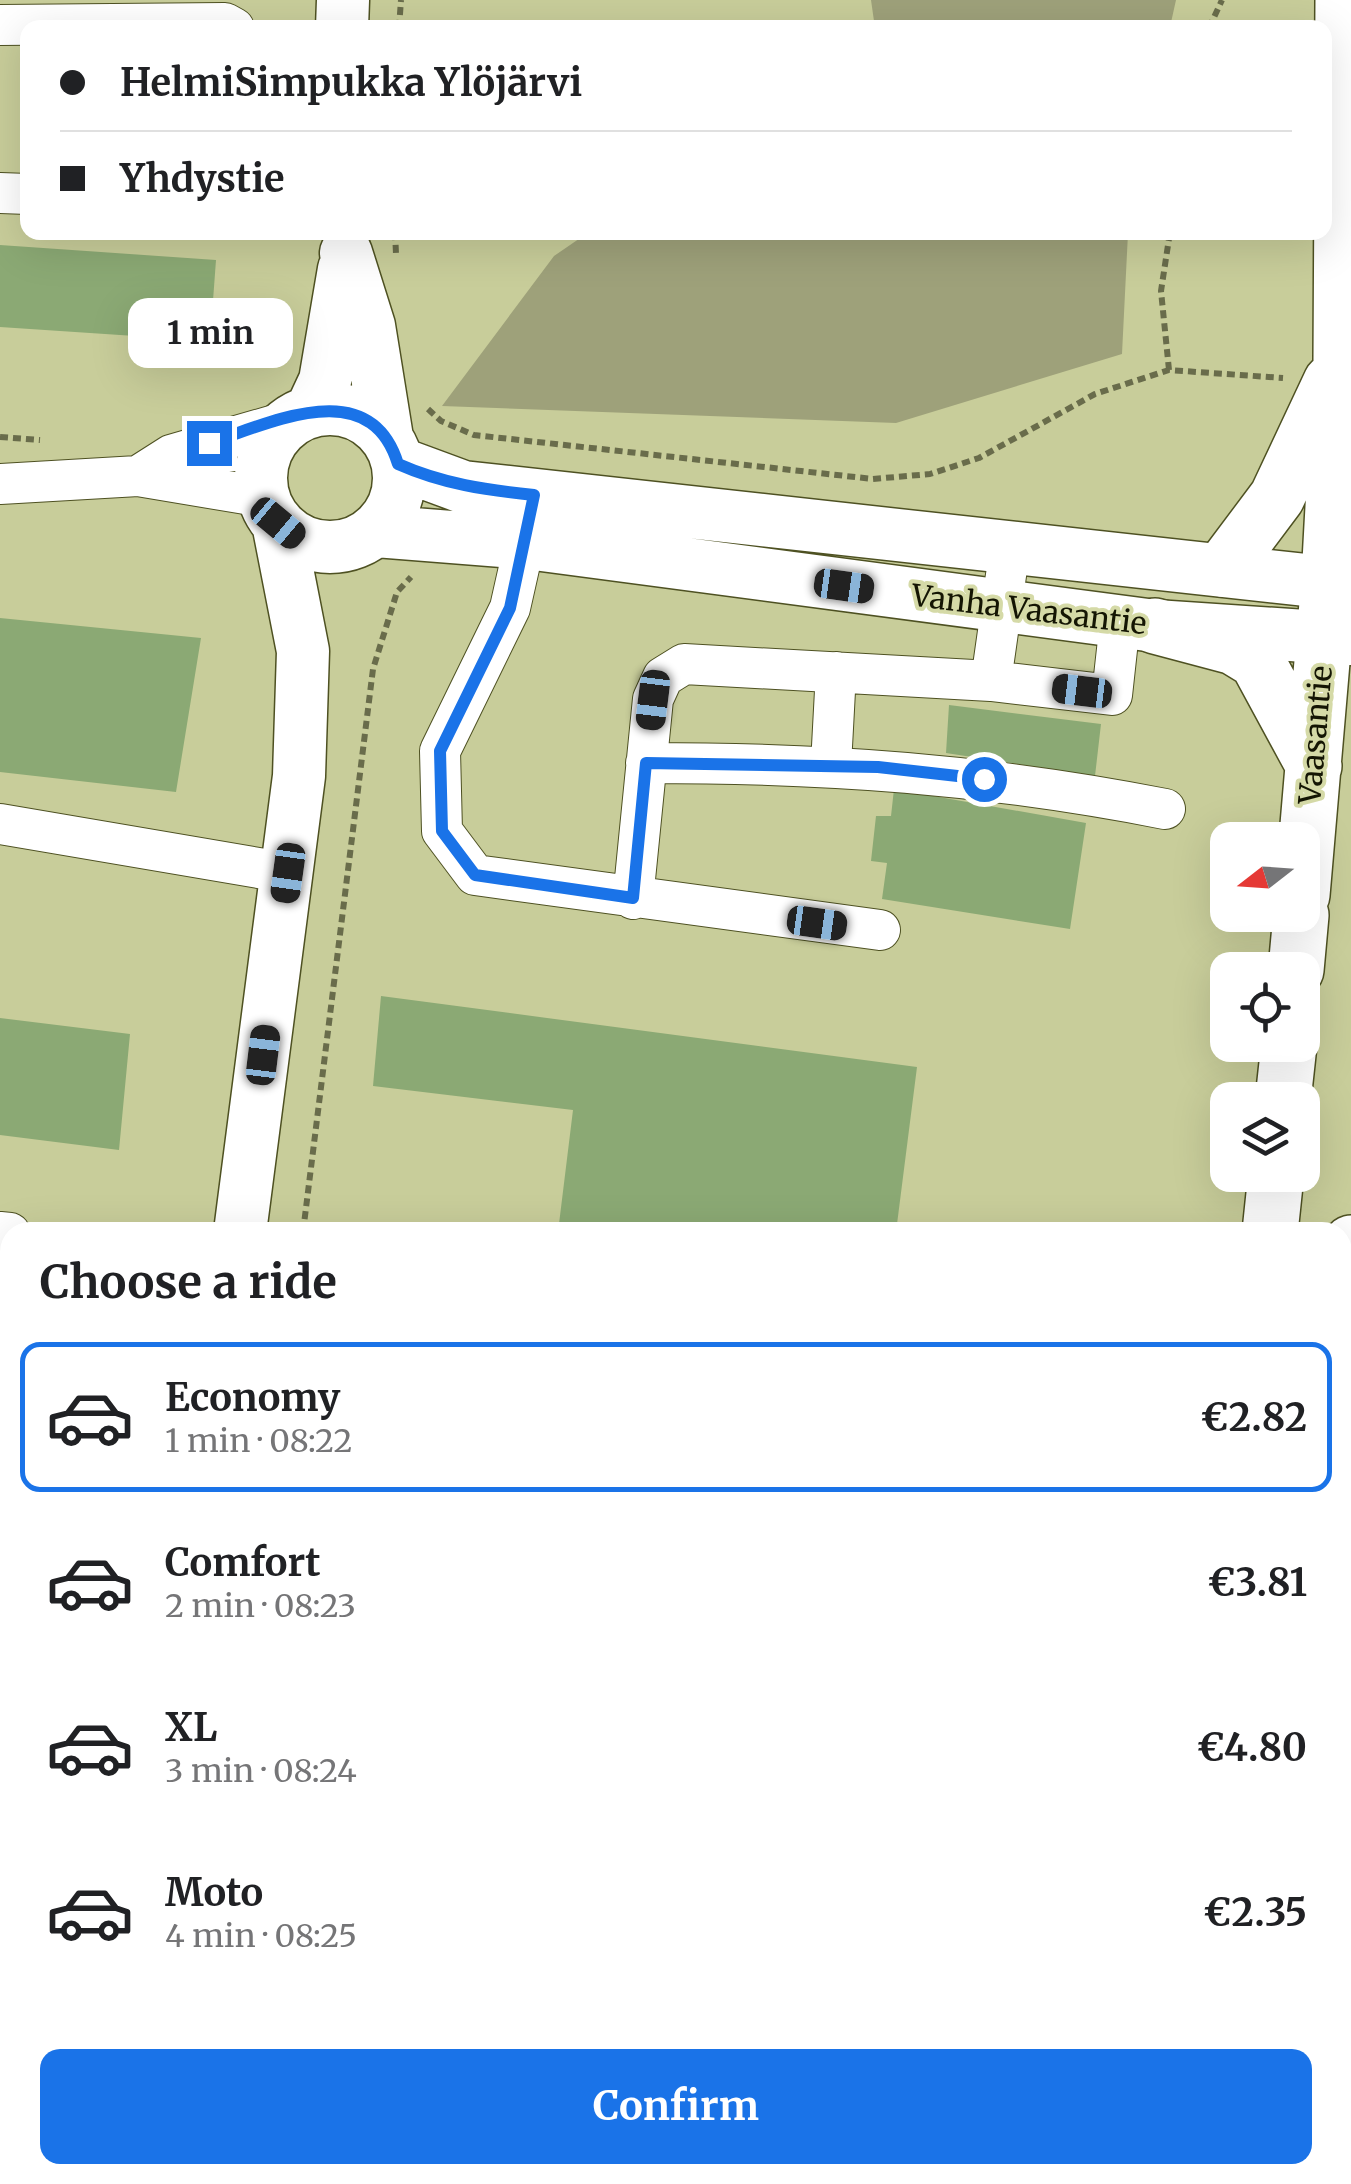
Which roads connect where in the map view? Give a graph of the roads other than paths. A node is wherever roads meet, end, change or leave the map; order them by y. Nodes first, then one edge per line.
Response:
1 (1343, 0) edge
2 (346, 243) edge
3 (1341, 361) junction
4 (302, 415) junction
5 (400, 433) junction
6 (138, 476) junction
7 (0, 484) edge
8 (270, 510) junction
9 (460, 511) junction
10 (530, 519) junction
11 (361, 538) junction
12 (1010, 547) junction
13 (1223, 569) junction
14 (1340, 583) edge
15 (1002, 607) junction
16 (1137, 624) junction
17 (1338, 637) edge
18 (302, 651) junction
19 (836, 672) junction
20 (991, 681) junction
21 (646, 763) junction
22 (831, 766) junction
23 (1314, 766) junction
24 (1164, 809) dead end
25 (1309, 822) edge
26 (0, 824) edge
27 (288, 873) junction
28 (633, 898) junction
29 (880, 930) dead end
30 (1274, 1192) edge
31 (241, 1222) edge
32 (1271, 1222) edge

1 - 3 highway
2 - 4 main road
2 - 5 main road
3 - 13 highway
3 - 14 highway
4 - 5 main road
4 - 6 street
4 - 8 main road
5 - 9 main road, Vanha Vaasantie
5 - 11 main road
6 - 7 street
6 - 8 street
8 - 11 main road
8 - 18 main road
9 - 10 main road, Vanha Vaasantie
9 - 11 main road, Vanha Vaasantie
10 - 12 main road, Vanha Vaasantie
10 - 15 main road, Vanha Vaasantie
10 - 28 street
11 - 18 main road
12 - 13 main road, Vanha Vaasantie
12 - 15 street
13 - 14 main road, Vanha Vaasantie
14 - 17 highway, Vaasantie
15 - 16 main road, Vanha Vaasantie
15 - 20 street
16 - 17 main road, Vanha Vaasantie
16 - 20 street
16 - 23 highway
17 - 23 highway, Vaasantie
18 - 27 main road
19 - 20 street
19 - 21 street
19 - 22 street
21 - 22 street
21 - 28 street
22 - 24 street
23 - 25 highway, Vaasantie
26 - 27 street
27 - 31 main road
28 - 29 street
30 - 32 highway

